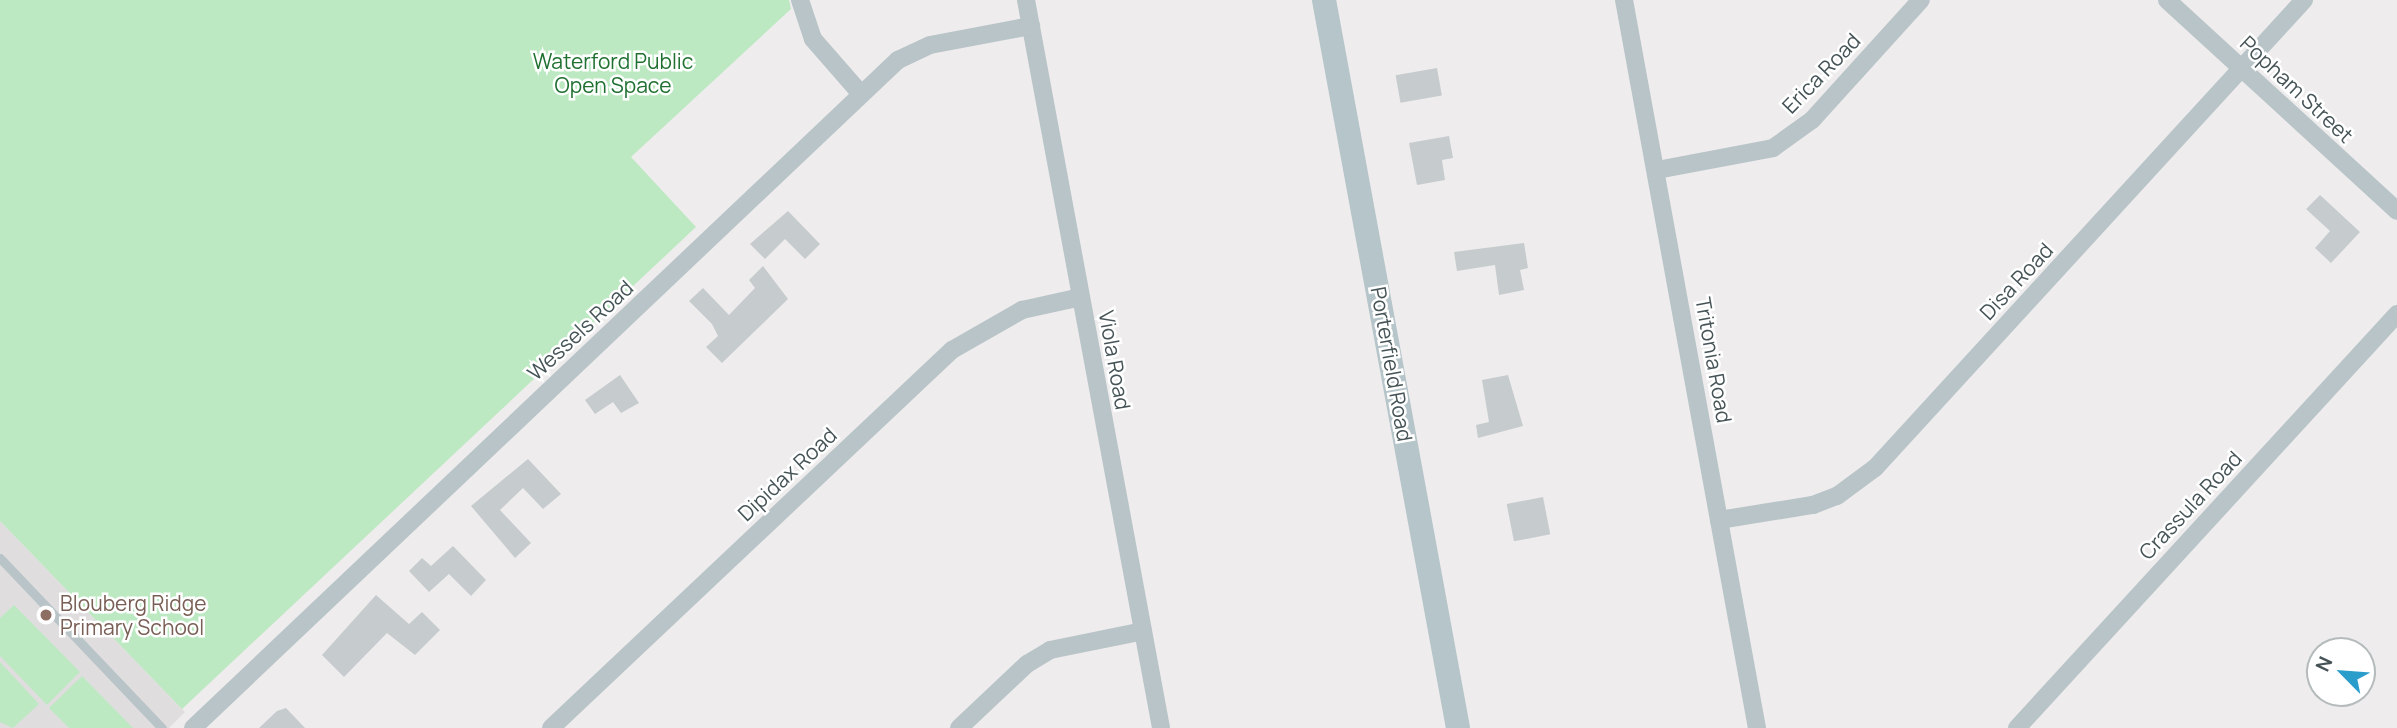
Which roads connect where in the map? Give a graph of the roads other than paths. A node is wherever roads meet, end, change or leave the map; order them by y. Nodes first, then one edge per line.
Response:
1 (800, 0) edge
2 (1026, 0) edge
3 (1325, 0) edge
4 (1624, 0) edge
5 (1920, 0) edge
6 (2167, 0) edge
7 (2304, 0) edge
8 (1031, 26) junction
9 (2241, 68) junction
10 (861, 94) junction
11 (1657, 170) junction
12 (2397, 211) edge
13 (1081, 297) junction
14 (2397, 314) edge
15 (1719, 520) junction
16 (0, 558) edge
17 (1143, 631) junction
18 (162, 728) edge
19 (193, 728) edge
20 (551, 728) edge
21 (959, 728) edge
22 (1160, 728) edge
23 (1458, 728) edge
24 (1757, 728) edge
25 (2017, 728) edge

1 - 10 street
2 - 8 street, Viola Road
3 - 23 street, Porterfield Road
4 - 11 street, Tritonia Road
5 - 11 street, Erica Road
6 - 9 street, Popham Street
7 - 9 street, Disa Road
8 - 10 street, Wessels Road
8 - 13 street, Viola Road
9 - 12 street, Popham Street
9 - 15 street, Disa Road
10 - 19 street, Wessels Road
11 - 15 street, Tritonia Road
13 - 17 street, Viola Road
13 - 20 street, Dipidax Road
14 - 25 street, Crassula Road
15 - 24 street, Tritonia Road
16 - 18 lane
17 - 21 street
17 - 22 street, Viola Road

